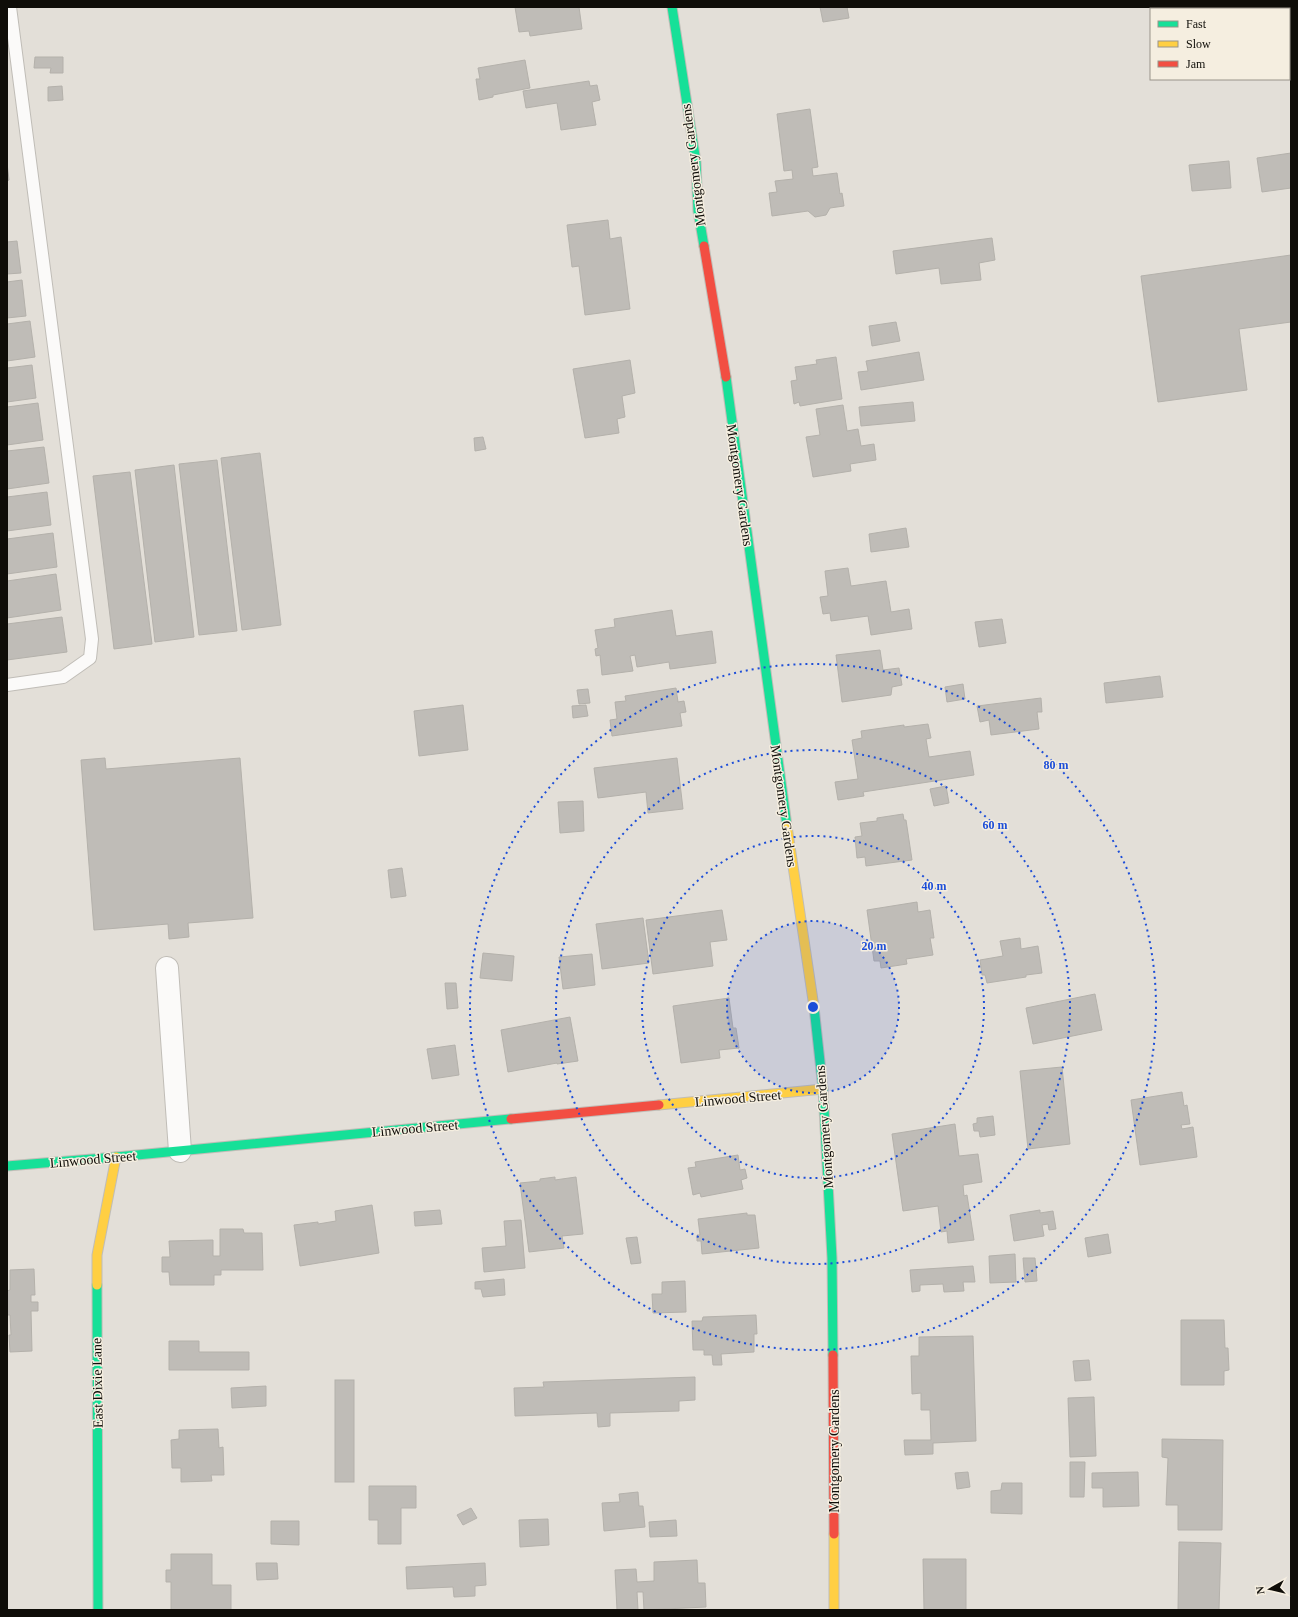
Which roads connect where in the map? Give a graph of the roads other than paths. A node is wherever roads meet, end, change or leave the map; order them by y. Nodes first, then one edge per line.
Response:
1 (10, 7) edge
2 (672, 7) edge
3 (7, 685) edge
4 (167, 968) dead end
5 (823, 1089) junction
6 (180, 1151) junction
7 (116, 1157) junction
8 (7, 1166) edge
9 (98, 1610) edge
10 (834, 1610) edge

1 - 3 lane
2 - 5 street, Montgomery Gardens
4 - 6 street
5 - 6 street, Linwood Street
5 - 10 street, Montgomery Gardens
6 - 7 street, Linwood Street
7 - 8 street, Linwood Street
7 - 9 street, East Dixie Lane

